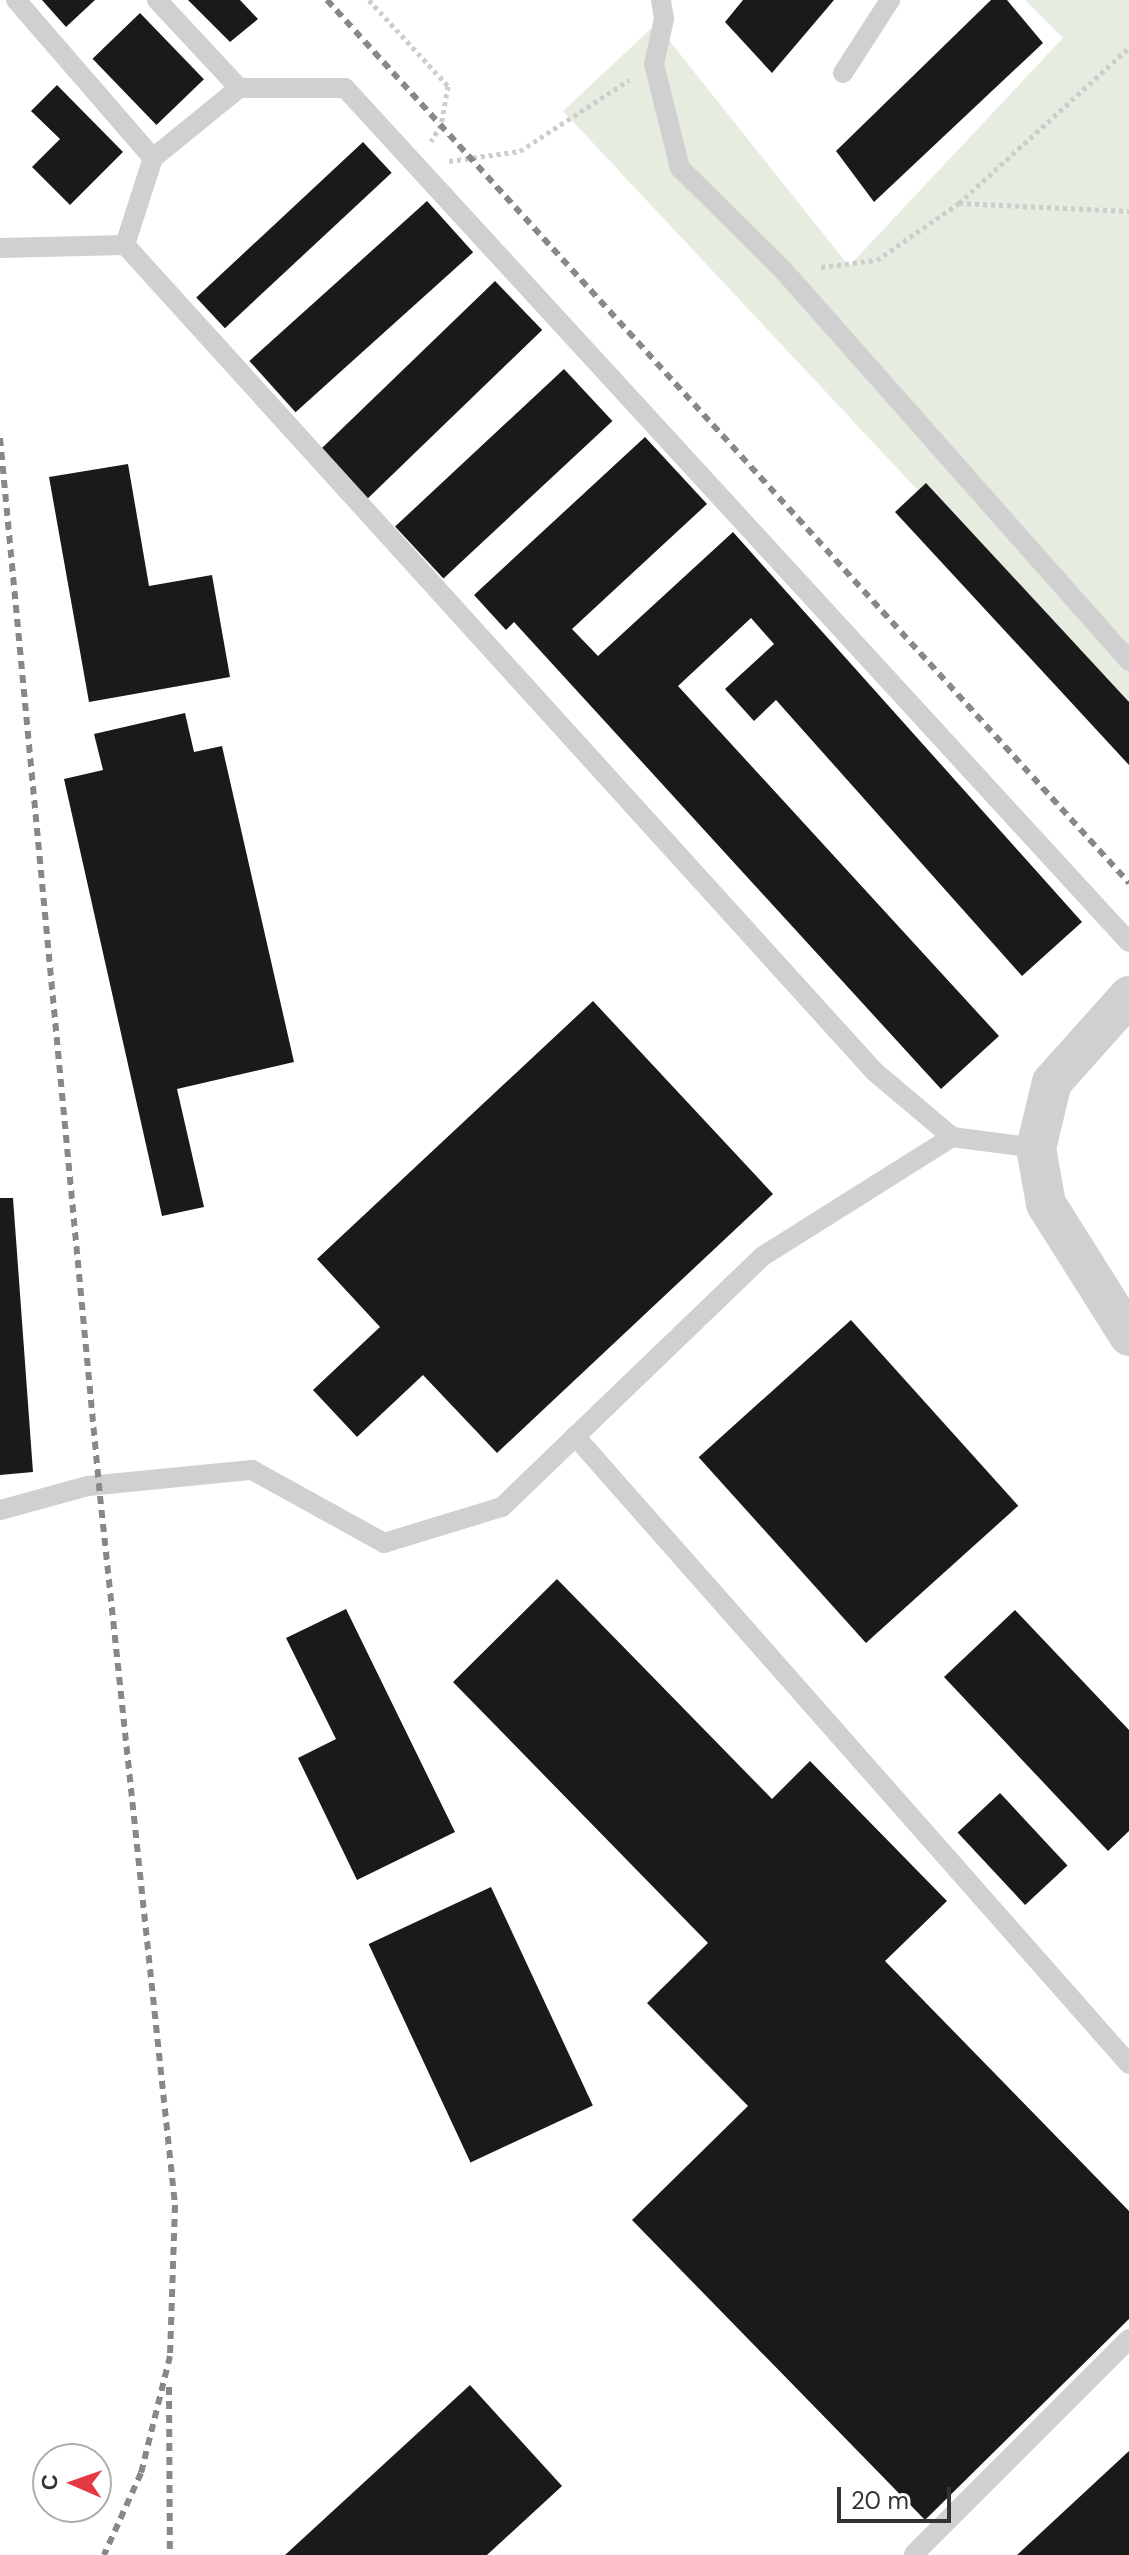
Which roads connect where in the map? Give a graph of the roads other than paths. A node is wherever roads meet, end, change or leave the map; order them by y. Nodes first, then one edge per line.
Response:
1 (16, 0) edge
2 (157, 0) edge
3 (661, 0) edge
4 (890, 0) edge
5 (843, 73) dead end
6 (239, 88) junction
7 (153, 158) junction
8 (125, 245) junction
9 (0, 248) edge
10 (1129, 661) edge
11 (1129, 942) edge
12 (1129, 996) edge
13 (952, 1137) junction
14 (1036, 1148) junction
15 (1129, 1336) edge
16 (575, 1436) junction
17 (0, 1510) edge
18 (1129, 2064) edge
19 (1129, 2339) edge
20 (914, 2554) edge

1 - 7 lane
2 - 6 lane
3 - 10 lane
4 - 5 lane
6 - 7 lane
6 - 11 lane
7 - 8 lane
8 - 9 lane
8 - 13 lane
12 - 14 street
13 - 14 lane
13 - 16 lane
14 - 15 street
16 - 17 lane
16 - 18 lane
19 - 20 lane

